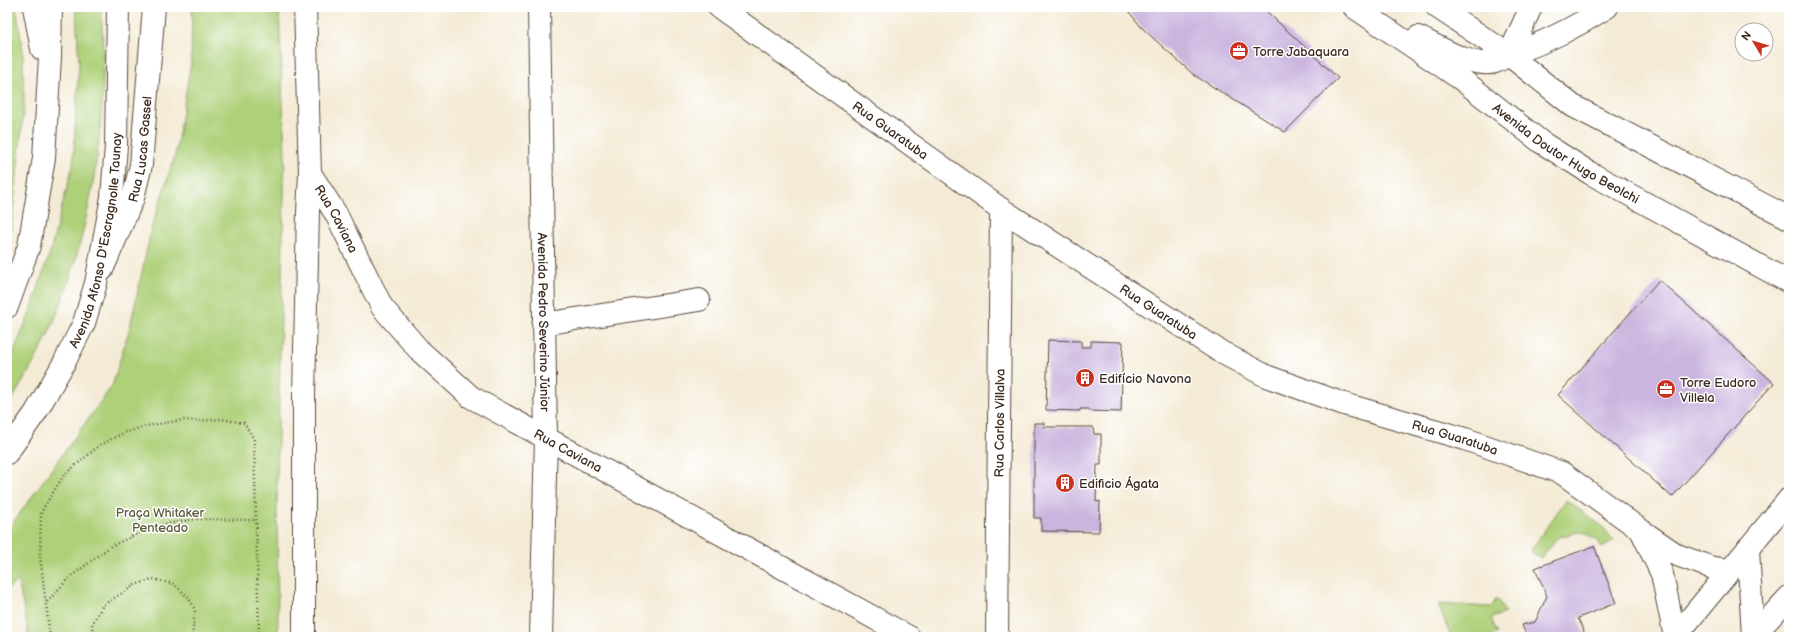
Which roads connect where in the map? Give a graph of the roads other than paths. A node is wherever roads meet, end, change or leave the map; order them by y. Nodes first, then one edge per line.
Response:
1 (34, 7) edge
2 (51, 7) edge
3 (118, 7) edge
4 (154, 7) edge
5 (304, 7) edge
6 (539, 7) edge
7 (719, 7) edge
8 (1354, 7) edge
9 (1358, 7) edge
10 (1437, 7) edge
11 (1531, 7) edge
12 (1606, 7) edge
13 (1509, 55) junction
14 (48, 80) junction
15 (310, 173) junction
16 (1001, 209) junction
17 (1789, 218) edge
18 (1789, 282) edge
19 (96, 283) junction
20 (699, 300) dead end
21 (7, 307) edge
22 (544, 324) junction
23 (546, 438) junction
24 (7, 453) edge
25 (1789, 499) edge
26 (1642, 531) junction
27 (1748, 548) junction
28 (1731, 570) junction
29 (1789, 597) edge
30 (304, 637) edge
31 (541, 637) edge
32 (909, 637) edge
33 (997, 637) edge
34 (1675, 637) edge
35 (1752, 637) edge

1 - 14 main road
2 - 14 main road
3 - 19 main road, Avenida Afonso D'Escragnolle Taunay
4 - 19 main road, Rua Lucas Gassel
5 - 15 main road
6 - 22 main road, Avenida Pedro Severino Júnior
7 - 16 main road, Rua Guaratuba
8 - 18 main road, Avenida Doutor Hugo Beolchi
9 - 13 main road
10 - 13 main road
11 - 13 main road
12 - 13 main road
13 - 17 main road
14 - 21 main road
15 - 23 main road, Rua Caviana
15 - 30 main road
16 - 26 main road, Rua Guaratuba
16 - 33 main road, Rua Carlos Villalva
19 - 24 main road, Avenida Afonso D'Escragnolle Taunay
20 - 22 main road
22 - 23 main road, Avenida Pedro Severino Júnior
23 - 31 main road, Avenida Pedro Severino Júnior
23 - 32 main road, Rua Caviana
25 - 27 main road
26 - 28 main road, Rua Guaratuba
26 - 34 main road, Rua Guaratuba
27 - 28 main road
27 - 35 main road
28 - 34 main road
29 - 35 main road

